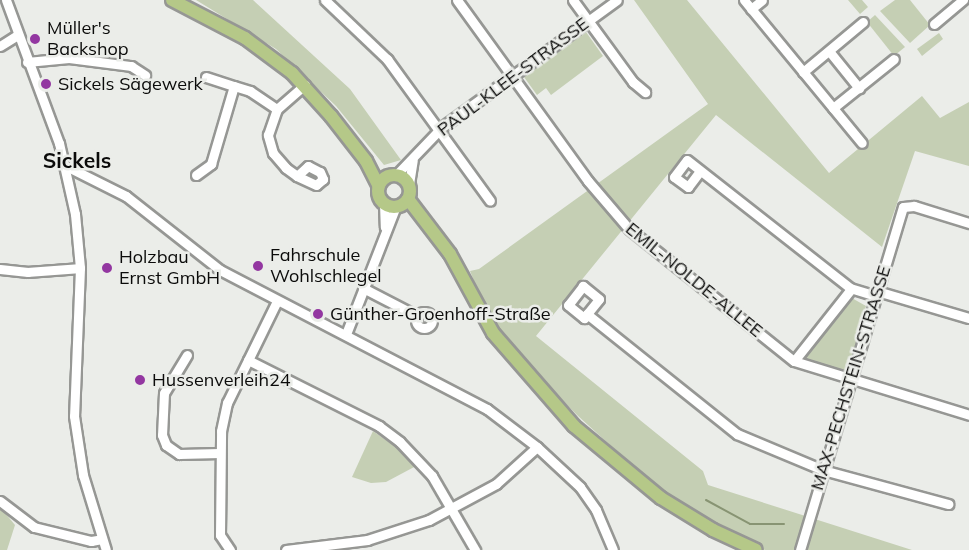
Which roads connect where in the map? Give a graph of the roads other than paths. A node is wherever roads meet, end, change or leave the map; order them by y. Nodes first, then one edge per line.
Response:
1 (6, 0) edge
2 (172, 0) edge
3 (325, 0) edge
4 (458, 0) edge
5 (573, 0) edge
6 (617, 0) edge
7 (744, 0) edge
8 (762, 0) edge
9 (963, 0) edge
10 (751, 9) junction
11 (588, 21) junction
12 (863, 22) dead end
13 (934, 24) dead end
14 (16, 36) junction
15 (0, 46) edge
16 (829, 51) junction
17 (894, 59) dead end
18 (27, 62) junction
19 (803, 72) junction
20 (145, 75) dead end
21 (512, 75) junction
22 (206, 77) dead end
23 (305, 85) junction
24 (234, 86) junction
25 (859, 88) junction
26 (645, 92) dead end
27 (833, 108) junction
28 (278, 109) junction
29 (438, 131) junction
30 (862, 143) dead end
31 (413, 160) junction
32 (366, 161) junction
33 (64, 165) junction
34 (700, 171) dead end
35 (196, 175) dead end
36 (394, 175) junction
37 (297, 176) dead end
38 (409, 184) junction
39 (379, 186) junction
40 (490, 201) dead end
41 (397, 203) junction
42 (969, 223) edge
43 (80, 268) junction
44 (0, 269) edge
45 (363, 288) junction
46 (851, 289) junction
47 (877, 293) junction
48 (277, 301) junction
49 (587, 314) dead end
50 (417, 316) dead end
51 (969, 318) edge
52 (346, 334) junction
53 (187, 355) dead end
54 (248, 360) junction
55 (794, 362) junction
56 (851, 380) junction
57 (969, 415) edge
58 (537, 447) junction
59 (220, 453) junction
60 (823, 470) junction
61 (0, 501) edge
62 (948, 504) dead end
63 (449, 510) junction
64 (102, 539) junction
65 (229, 549) edge
66 (106, 550) edge
67 (286, 550) edge
68 (475, 550) edge
69 (613, 550) edge
70 (756, 550) edge
71 (800, 550) edge

1 - 14 street
2 - 23 main road
3 - 29 street
4 - 21 street, EMIL-NOLDE-ALLEE
5 - 11 street
6 - 11 street, PAUL-KLEE-STRASSE
7 - 10 street
8 - 10 street
9 - 13 street
10 - 19 street
11 - 21 street, PAUL-KLEE-STRASSE
11 - 26 street
12 - 16 street
14 - 15 street
14 - 18 street
16 - 19 street
16 - 25 street
17 - 25 street
18 - 20 street
18 - 33 street
19 - 27 street
21 - 29 street, PAUL-KLEE-STRASSE
21 - 55 street, EMIL-NOLDE-ALLEE
22 - 24 street
23 - 28 street
23 - 32 main road
24 - 28 street
24 - 35 street
25 - 27 street
27 - 30 street
28 - 37 street
29 - 31 street, PAUL-KLEE-STRASSE
29 - 40 street
31 - 36 street, PAUL-KLEE-STRASSE
31 - 38 street
32 - 36 main road
32 - 39 main road
33 - 43 street
33 - 48 street
34 - 46 street
36 - 38 main road
36 - 39 main road
38 - 41 main road
39 - 41 main road
41 - 45 street
41 - 70 main road
42 - 47 street, MAX-PECHSTEIN-STRASSE
43 - 44 street
43 - 64 street
45 - 50 street
45 - 52 street
46 - 47 street
46 - 55 street
47 - 51 street
47 - 56 street, MAX-PECHSTEIN-STRASSE
48 - 52 street
48 - 54 street
49 - 60 street
52 - 58 street
53 - 59 street
54 - 59 street
54 - 63 street
55 - 56 street, EMIL-NOLDE-ALLEE
56 - 57 street, EMIL-NOLDE-ALLEE
56 - 60 street, MAX-PECHSTEIN-STRASSE
58 - 63 street
58 - 69 street
59 - 65 street
60 - 62 street
60 - 71 street, MAX-PECHSTEIN-STRASSE
61 - 64 street
63 - 67 street
63 - 68 street
64 - 66 street

